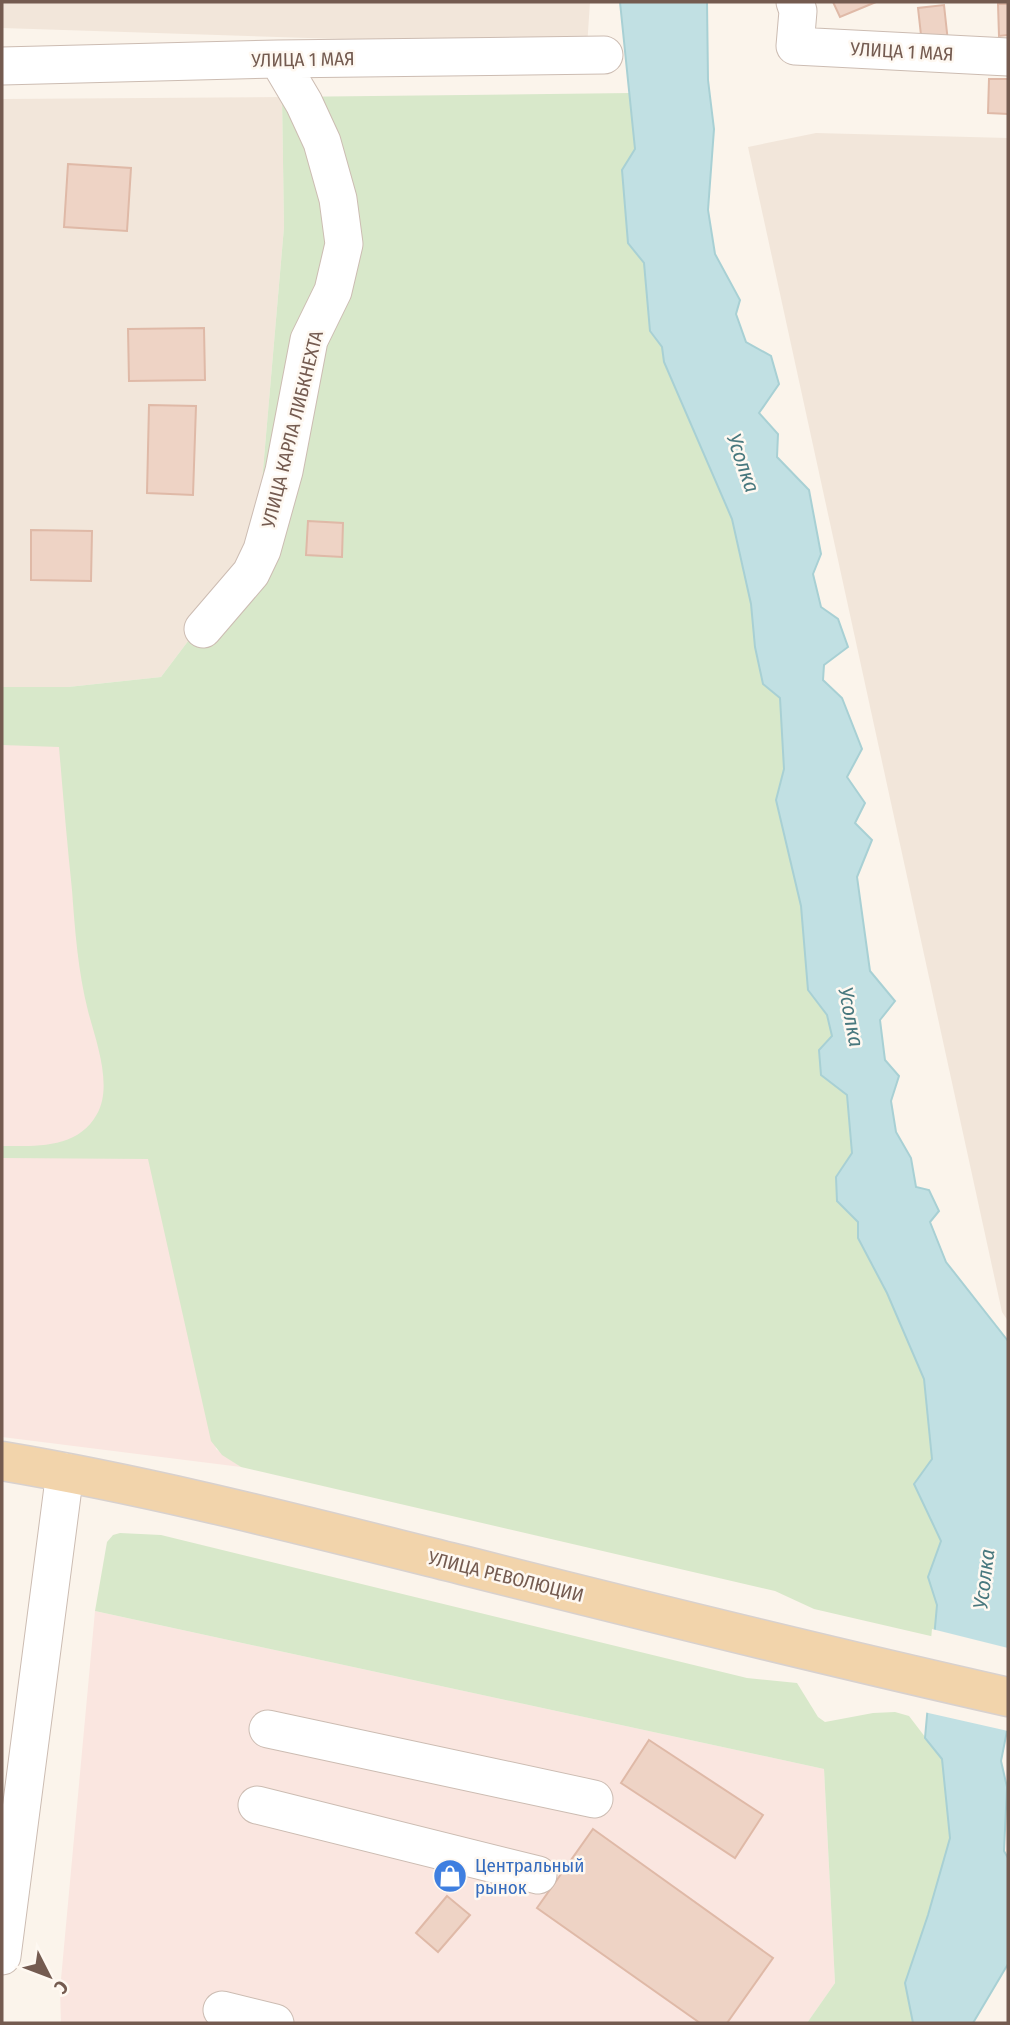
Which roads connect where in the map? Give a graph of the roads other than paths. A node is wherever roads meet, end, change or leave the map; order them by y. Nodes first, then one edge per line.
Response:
1 (795, 2) edge
2 (604, 55) dead end
3 (1008, 57) edge
4 (278, 59) junction
5 (2, 66) edge
6 (203, 629) dead end
7 (2, 1461) edge
8 (65, 1472) junction
9 (1008, 1697) edge
10 (268, 1729) dead end
11 (594, 1799) dead end
12 (257, 1805) dead end
13 (538, 1875) dead end
14 (2, 1956) edge
15 (222, 2010) dead end
16 (275, 2023) edge

1 - 3 street, УЛИЦА 1 МАЯ
2 - 4 street, УЛИЦА 1 МАЯ
4 - 5 street, УЛИЦА 1 МАЯ
4 - 6 street, УЛИЦА КАРЛА ЛИБКНЕХТА
7 - 8 main road, УЛИЦА РЕВОЛЮЦИИ
8 - 9 main road, УЛИЦА РЕВОЛЮЦИИ
8 - 14 street
10 - 11 street
12 - 13 street
15 - 16 street

